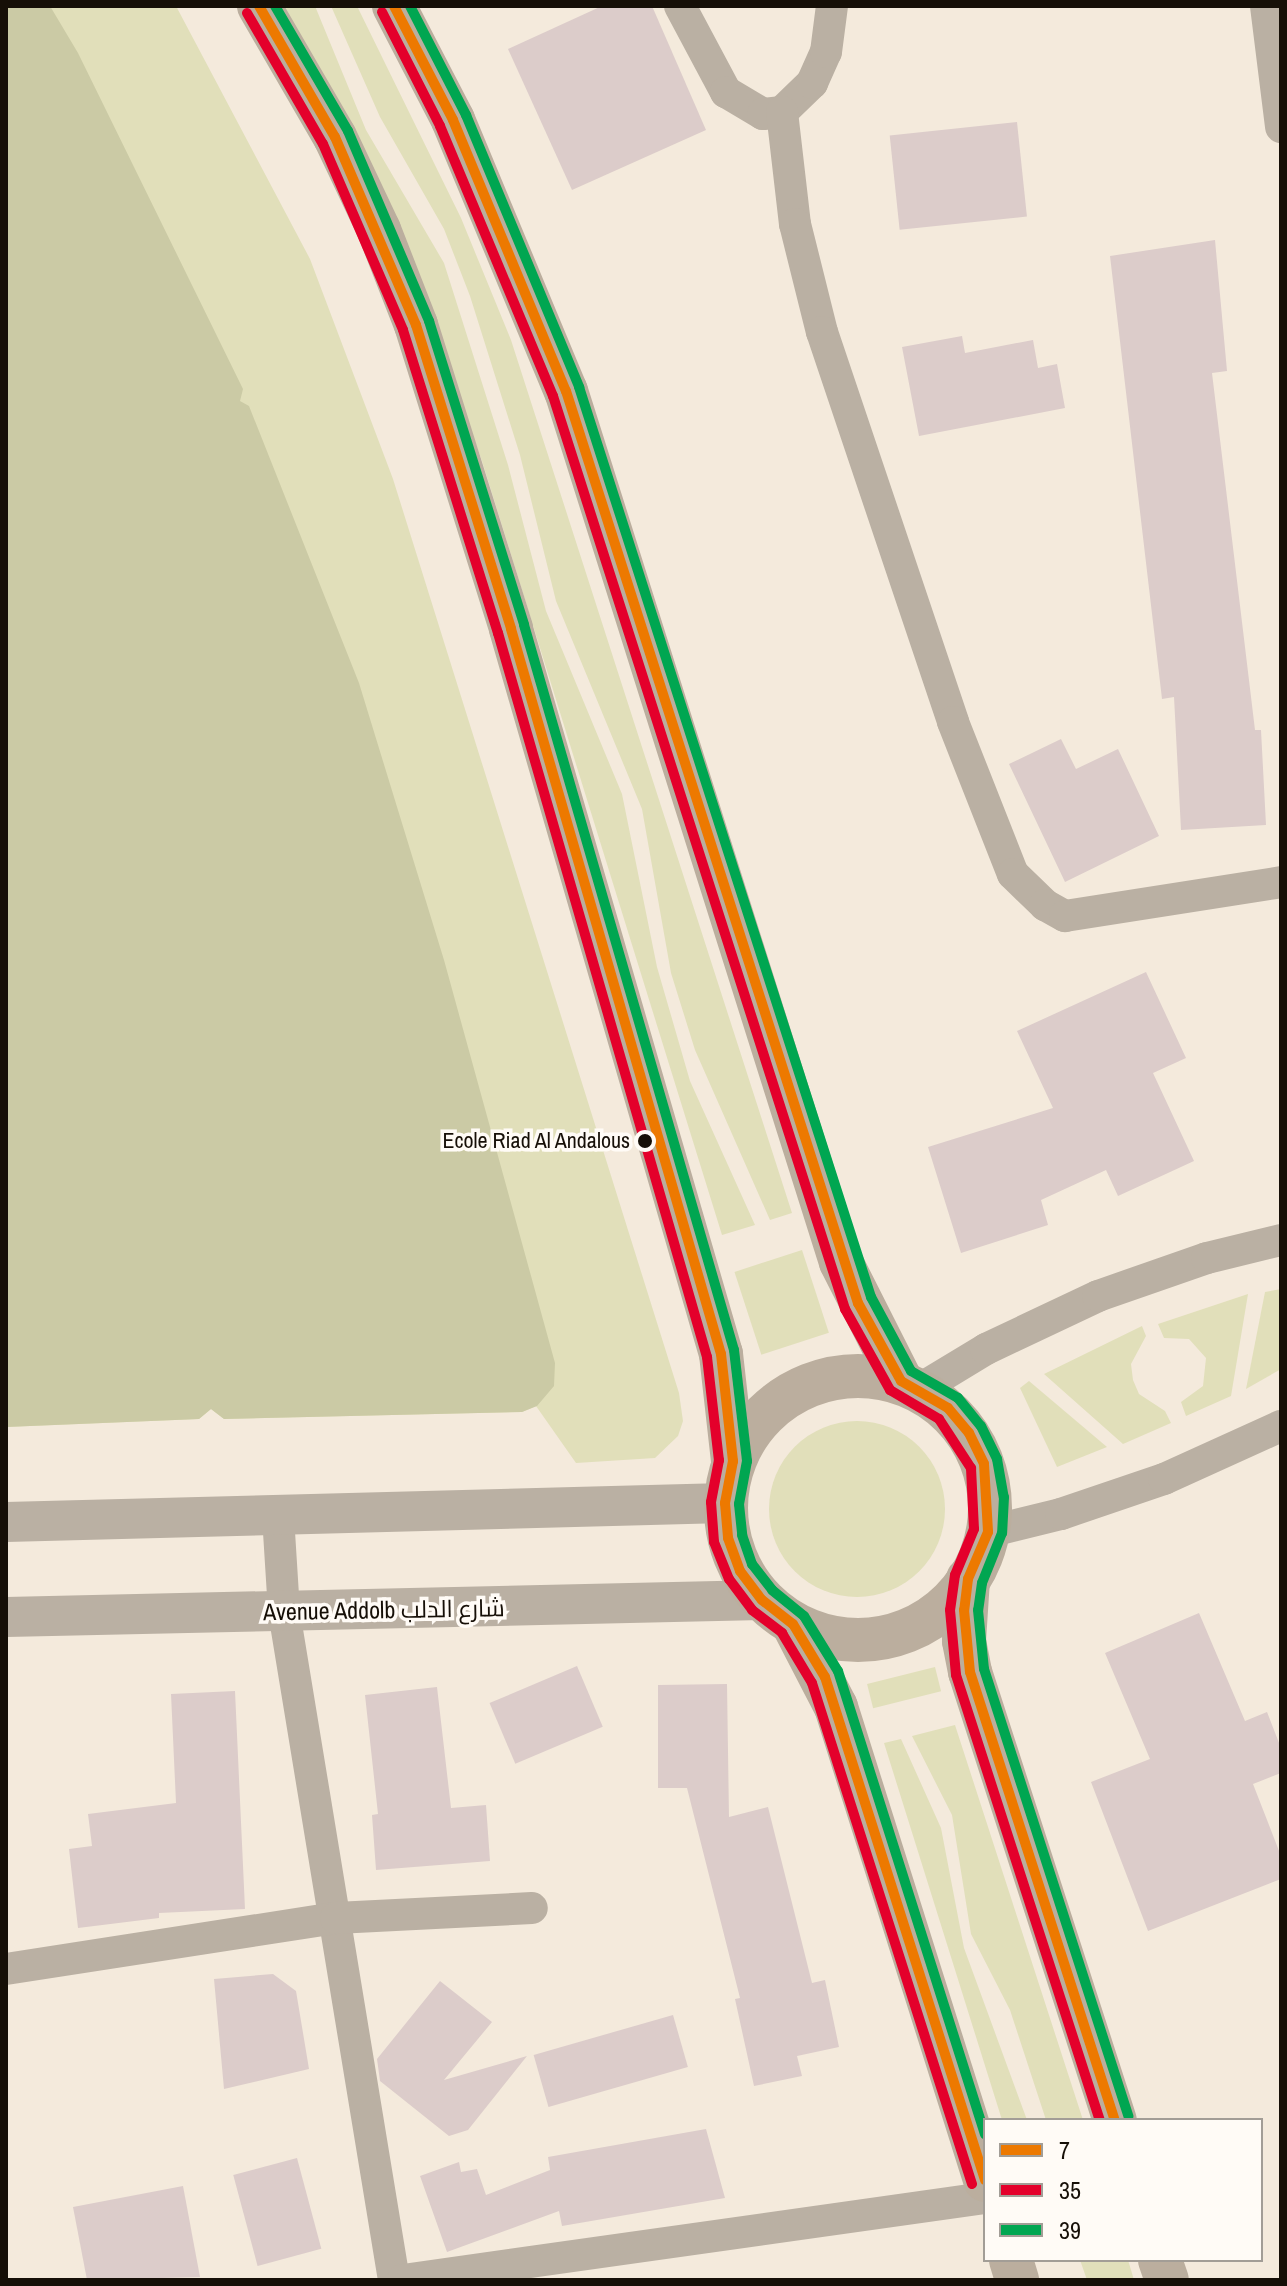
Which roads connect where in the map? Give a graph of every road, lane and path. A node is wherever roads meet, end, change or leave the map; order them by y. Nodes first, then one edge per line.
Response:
1 (259, 6) edge
2 (394, 6) edge
3 (680, 6) edge
4 (832, 6) edge
5 (1266, 6) edge
6 (782, 112) junction
7 (1281, 127) edge
8 (1281, 882) edge
9 (1281, 1240) edge
10 (910, 1385) junction
11 (1281, 1426) edge
12 (729, 1482) junction
13 (278, 1516) junction
14 (6, 1522) edge
15 (988, 1532) junction
16 (968, 1579) junction
17 (284, 1612) junction
18 (777, 1612) junction
19 (6, 1617) edge
20 (532, 1908) dead end
21 (336, 1918) junction
22 (6, 1969) edge
23 (1114, 2118) edge
24 (983, 2174) edge
25 (983, 2198) edge
26 (394, 2280) edge
27 (403, 2280) edge

1 - 12 main road
2 - 10 main road
3 - 6 street
4 - 6 street
5 - 7 street
6 - 8 street
9 - 10 street
10 - 12 main road
10 - 15 main road
11 - 15 street
12 - 13 street
12 - 18 main road
13 - 14 street
13 - 17 street
15 - 16 main road
16 - 18 main road
16 - 23 main road
17 - 18 street, Avenue Addolb شارع الدلب
17 - 19 street, Avenue Addolb شارع الدلب
17 - 21 street
18 - 24 main road
20 - 21 street
21 - 22 street
21 - 26 street
25 - 27 street

